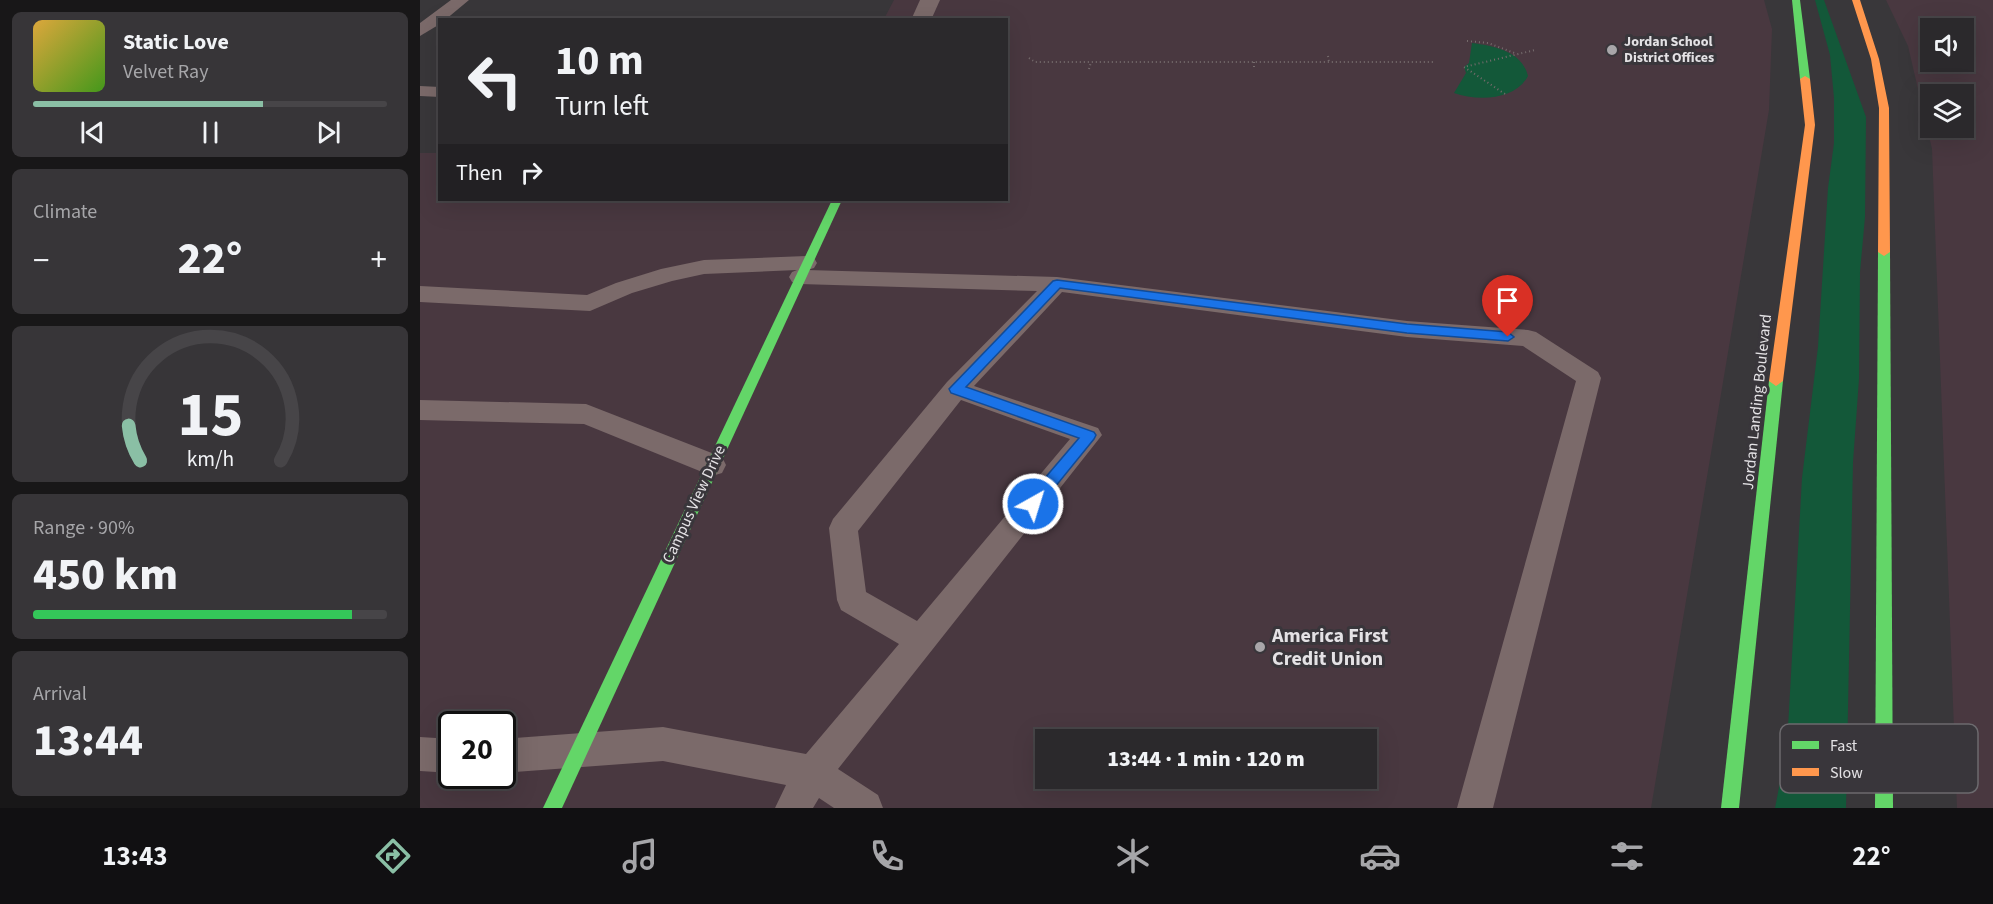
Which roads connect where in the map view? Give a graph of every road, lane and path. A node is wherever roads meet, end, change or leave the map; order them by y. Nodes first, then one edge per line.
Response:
1 (461, 0) edge
2 (930, 0) edge
3 (1796, 0) edge
4 (1856, 0) edge
5 (443, 18) edge
6 (922, 18) edge
7 (438, 23) edge
8 (423, 38) edge
9 (1467, 41) dead end
10 (1535, 50) dead end
11 (1518, 54) junction
12 (1166, 55) dead end
13 (1328, 56) dead end
14 (1029, 58) dead end
15 (1090, 62) junction
16 (1166, 62) junction
17 (1254, 62) junction
18 (1329, 62) junction
19 (1435, 62) dead end
20 (1089, 69) dead end
21 (1254, 69) dead end
22 (420, 92) edge
23 (438, 92) edge
24 (1505, 94) dead end
25 (837, 201) edge
26 (803, 270) junction
27 (1057, 284) junction
28 (420, 294) edge
29 (956, 389) junction
30 (420, 410) edge
31 (712, 465) junction
32 (921, 640) junction
33 (1884, 724) edge
34 (578, 751) junction
35 (420, 754) edge
36 (438, 755) edge
37 (516, 755) edge
38 (813, 773) junction
39 (552, 808) edge
40 (793, 808) edge
41 (865, 808) edge
42 (1475, 808) edge
43 (1730, 808) edge

1 - 5 lane
2 - 6 street
3 - 43 main road, Jordan Landing Boulevard
4 - 33 main road
7 - 8 lane
9 - 11 path
10 - 11 path
11 - 24 path
12 - 16 path
13 - 18 path
14 - 15 path
15 - 16 path
15 - 20 path
16 - 17 path
17 - 18 path
17 - 21 path
18 - 19 path
22 - 23 lane
25 - 26 main road, Campus View Drive
26 - 27 lane
26 - 28 lane
26 - 31 main road, Campus View Drive
27 - 29 lane
27 - 42 lane
29 - 32 lane
29 - 32 lane
30 - 31 lane
31 - 34 main road, Campus View Drive
32 - 38 lane
34 - 37 lane
34 - 38 lane
34 - 39 main road, Campus View Drive
35 - 36 lane
38 - 40 lane
38 - 41 lane

